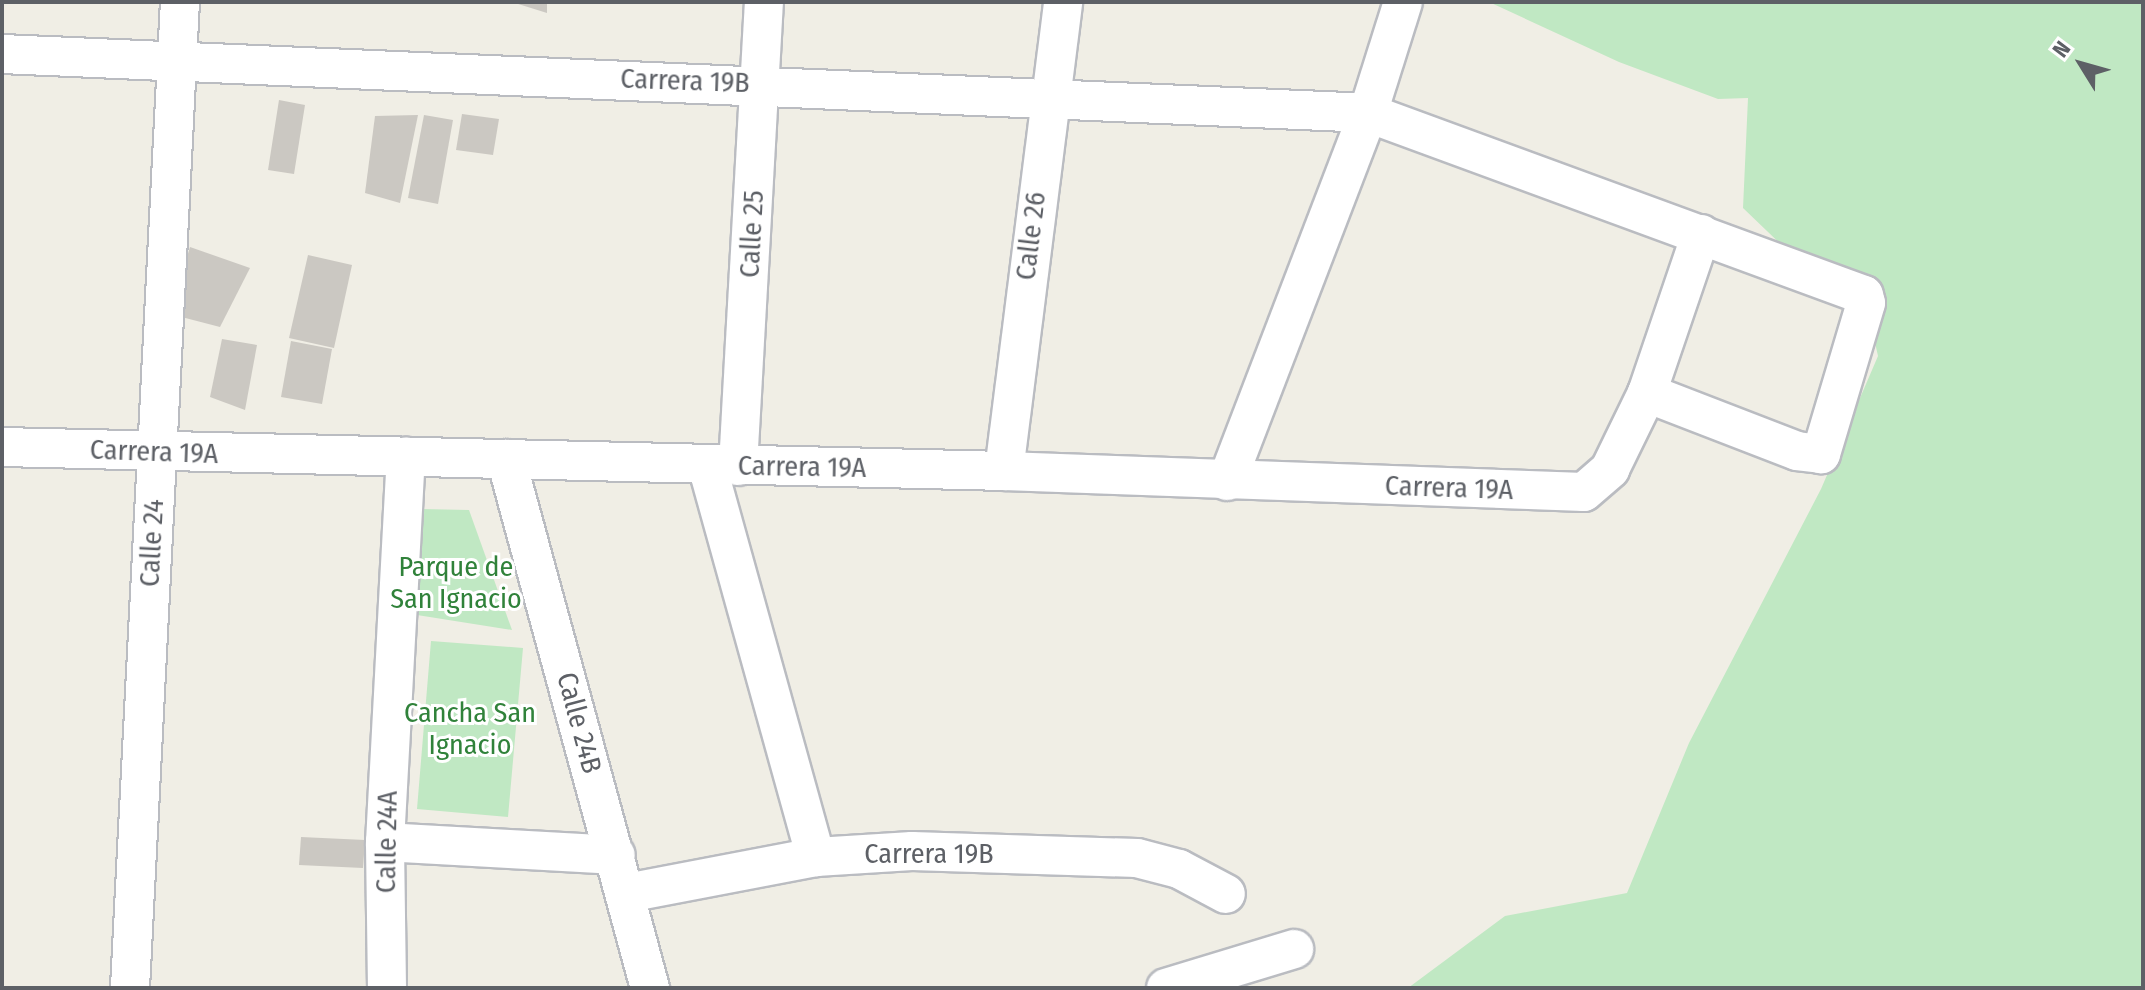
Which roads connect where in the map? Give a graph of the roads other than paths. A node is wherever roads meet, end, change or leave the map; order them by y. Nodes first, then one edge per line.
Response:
1 (180, 2) edge
2 (764, 2) edge
3 (1063, 2) edge
4 (1403, 2) edge
5 (2, 54) edge
6 (177, 61) junction
7 (761, 83) junction
8 (1047, 96) junction
9 (1368, 113) junction
10 (1701, 234) junction
11 (1647, 393) junction
12 (2, 447) edge
13 (157, 453) junction
14 (406, 457) junction
15 (506, 459) junction
16 (722, 465) junction
17 (1004, 471) junction
18 (1227, 481) junction
19 (385, 842) junction
20 (616, 855) junction
21 (816, 857) junction
22 (627, 893) junction
23 (1226, 894) dead end
24 (1294, 949) dead end
25 (130, 988) edge
26 (387, 988) edge
27 (650, 988) edge
28 (1166, 988) edge

1 - 6 street, Calle 24
2 - 7 street, Calle 25
3 - 8 street, Calle 26
4 - 9 street
5 - 6 street, Carrera 19B
6 - 7 street, Carrera 19B
6 - 13 street, Calle 24
7 - 8 street, Carrera 19B
7 - 16 street, Calle 25
8 - 9 street, Carrera 19B
8 - 17 street, Calle 26
9 - 10 street, Carrera 19B
9 - 18 street
10 - 11 street
10 - 11 street, Carrera 19B
11 - 18 street, Carrera 19A
12 - 13 street, Carrera 19A
13 - 14 street, Carrera 19A
13 - 25 street, Calle 24
14 - 15 street, Carrera 19A
14 - 19 street, Calle 24A
15 - 16 street, Carrera 19A
15 - 20 street, Calle 24B
16 - 17 street, Carrera 19A
16 - 21 street, Calle 25
17 - 18 street, Carrera 19A
19 - 20 street
19 - 26 street, Calle 24A
20 - 22 street, Calle 24B
21 - 22 street, Carrera 19B
21 - 23 street, Carrera 19B
22 - 27 street, Calle 24B
24 - 28 street

